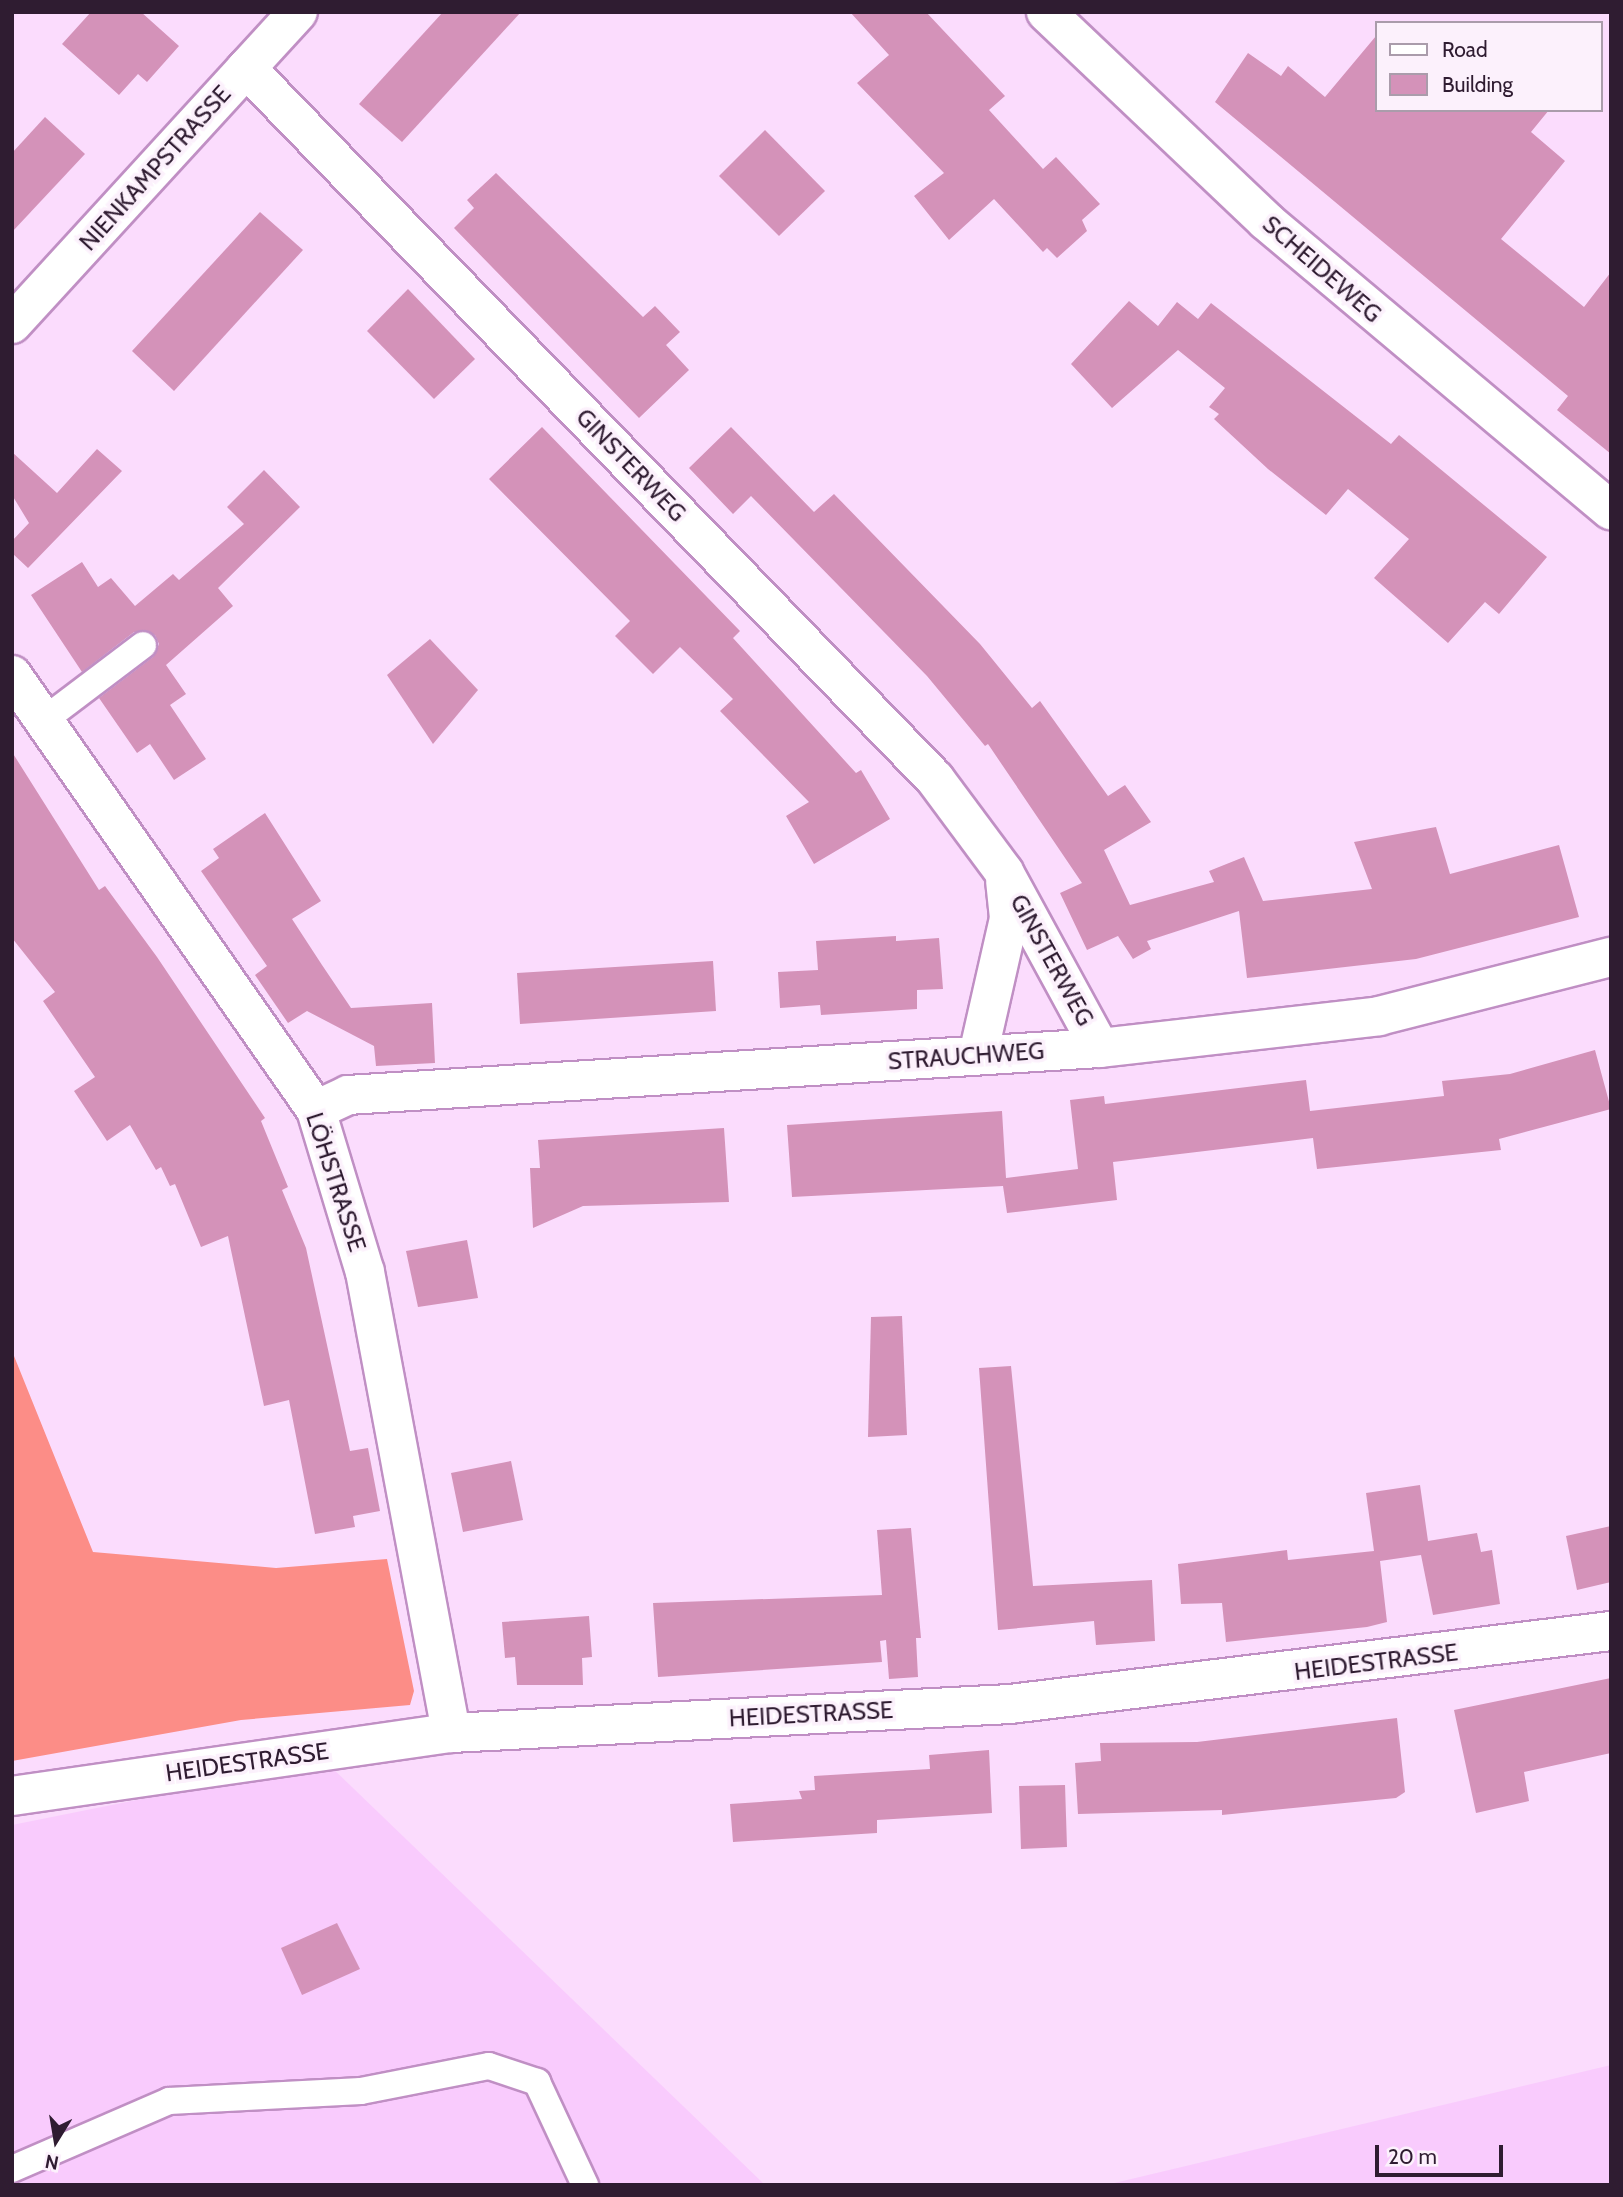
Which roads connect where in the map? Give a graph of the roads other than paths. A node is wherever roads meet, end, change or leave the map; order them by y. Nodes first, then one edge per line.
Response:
1 (298, 12) edge
2 (1046, 12) edge
3 (246, 68) junction
4 (12, 324) edge
5 (1611, 510) edge
6 (143, 645) dead end
7 (12, 675) edge
8 (44, 720) junction
9 (1004, 872) junction
10 (1611, 957) edge
11 (1100, 1048) junction
12 (978, 1055) junction
13 (316, 1110) junction
14 (1611, 1632) edge
15 (451, 1733) junction
16 (12, 1796) edge
17 (12, 2169) edge
18 (585, 2185) edge

1 - 3 street, NIENKAMPSTRASSE
2 - 5 street, SCHEIDEWEG
3 - 4 street, NIENKAMPSTRASSE
3 - 9 street, GINSTERWEG
6 - 8 lane
7 - 8 street, LÖHSTRASSE
8 - 13 street, LÖHSTRASSE
9 - 11 street, GINSTERWEG
9 - 12 street, GINSTERWEG
10 - 11 street, STRAUCHWEG
11 - 12 street, STRAUCHWEG
12 - 13 street, STRAUCHWEG
13 - 15 street, LÖHSTRASSE
14 - 15 street, HEIDESTRASSE
15 - 16 street, HEIDESTRASSE
17 - 18 lane

